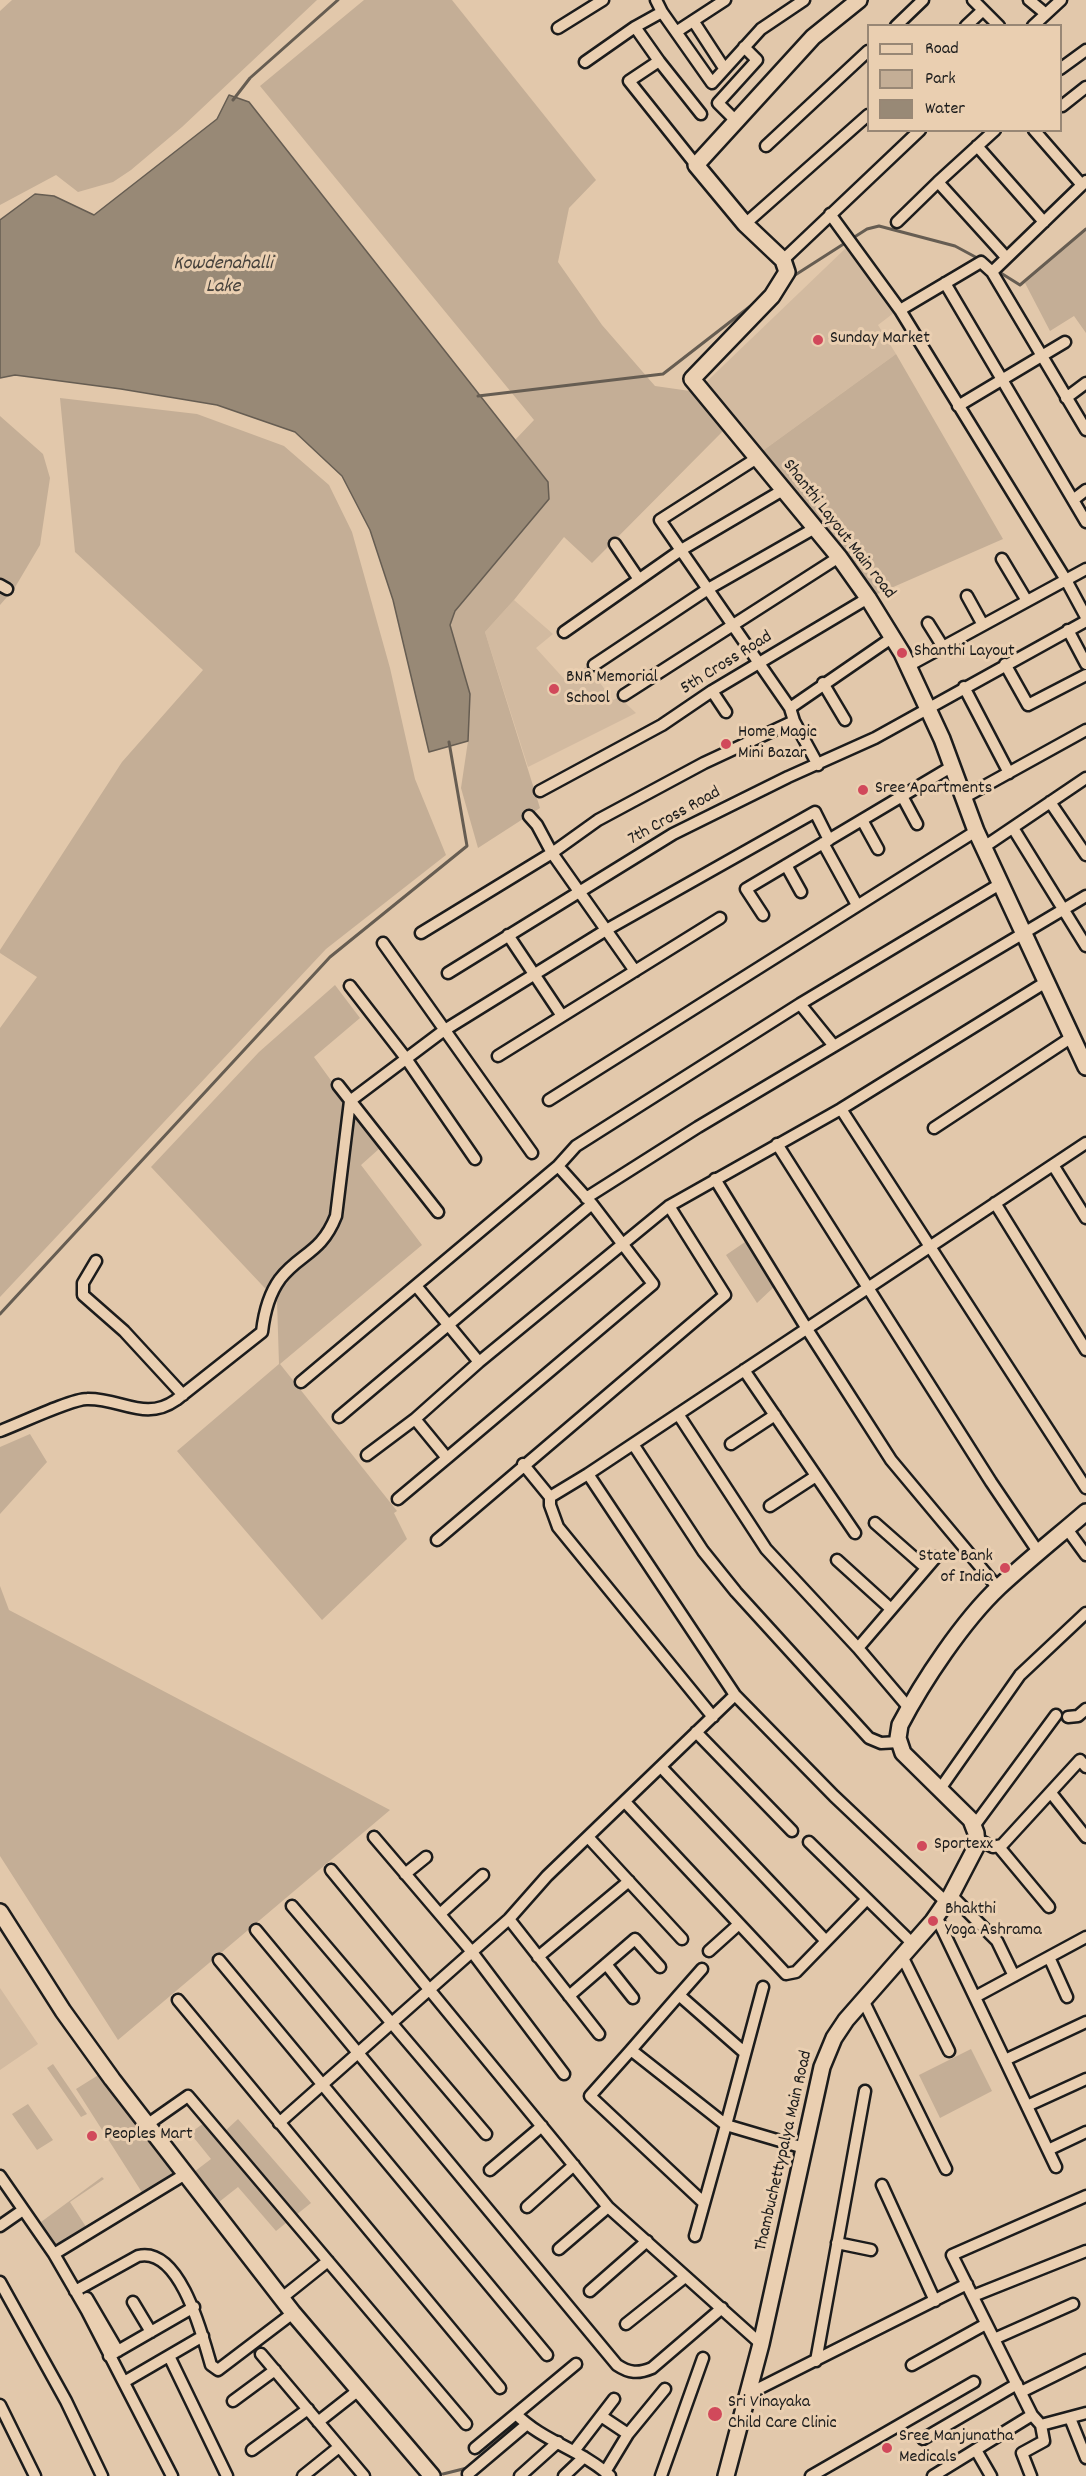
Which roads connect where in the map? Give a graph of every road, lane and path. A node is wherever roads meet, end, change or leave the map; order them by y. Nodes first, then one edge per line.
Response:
1 (603, 0) edge
2 (656, 0) edge
3 (725, 0) edge
4 (804, 0) edge
5 (859, 0) edge
6 (923, 0) edge
7 (973, 0) edge
8 (1029, 0) edge
9 (1061, 0) edge
10 (983, 10) junction
11 (662, 12) junction
12 (1046, 14) junction
13 (694, 22) junction
14 (898, 24) edge
15 (968, 24) edge
16 (997, 24) edge
17 (1035, 24) edge
18 (635, 27) junction
19 (558, 28) dead end
20 (676, 32) junction
21 (744, 47) junction
22 (1086, 50) edge
23 (867, 52) edge
24 (659, 61) junction
25 (585, 62) dead end
26 (724, 68) junction
27 (1062, 68) edge
28 (1086, 87) edge
29 (1062, 106) edge
30 (701, 114) dead end
31 (867, 117) edge
32 (736, 121) junction
33 (918, 132) edge
34 (993, 132) edge
35 (1036, 132) edge
36 (766, 146) dead end
37 (977, 146) junction
38 (696, 165) junction
39 (938, 182) junction
40 (1084, 183) edge
41 (830, 214) junction
42 (897, 222) dead end
43 (1044, 222) junction
44 (745, 224) junction
45 (1005, 256) junction
46 (783, 260) junction
47 (992, 272) junction
48 (945, 283) junction
49 (900, 310) junction
50 (1065, 342) dead end
51 (1041, 357) junction
52 (1001, 380) junction
53 (1086, 383) edge
54 (1066, 398) junction
55 (958, 406) junction
56 (1086, 430) edge
57 (757, 458) junction
58 (783, 490) junction
59 (1086, 490) edge
60 (1073, 500) junction
61 (1086, 522) edge
62 (816, 528) junction
63 (615, 544) dead end
64 (681, 550) junction
65 (839, 557) junction
66 (1002, 559) dead end
67 (1086, 569) edge
68 (638, 578) junction
69 (1066, 580) junction
70 (708, 589) junction
71 (967, 596) dead end
72 (868, 598) junction
73 (1027, 601) junction
74 (1086, 619) edge
75 (928, 623) dead end
76 (733, 625) junction
77 (983, 625) junction
78 (1068, 630) junction
79 (564, 632) dead end
80 (892, 638) junction
81 (944, 646) junction
82 (759, 663) junction
83 (1005, 664) junction
84 (1086, 664) edge
85 (594, 665) dead end
86 (908, 666) junction
87 (1086, 675) edge
88 (823, 683) junction
89 (964, 687) junction
90 (712, 691) junction
91 (624, 695) dead end
92 (790, 708) junction
93 (926, 708) junction
94 (726, 712) dead end
95 (845, 720) dead end
96 (794, 721) junction
97 (1086, 730) edge
98 (818, 765) junction
99 (951, 767) junction
100 (1009, 773) junction
101 (1086, 778) edge
102 (540, 791) dead end
103 (902, 796) junction
104 (963, 798) junction
105 (1050, 802) junction
106 (530, 816) dead end
107 (862, 820) junction
108 (917, 824) dead end
109 (1013, 828) junction
110 (976, 831) junction
111 (826, 841) junction
112 (984, 847) junction
113 (878, 849) dead end
114 (552, 853) junction
115 (1086, 855) edge
116 (786, 865) junction
117 (1000, 884) junction
118 (579, 891) junction
119 (801, 892) dead end
120 (1086, 896) edge
121 (857, 905) junction
122 (1063, 911) junction
123 (763, 915) dead end
124 (720, 918) dead end
125 (606, 930) junction
126 (421, 933) dead end
127 (508, 934) junction
128 (1023, 934) junction
129 (383, 943) dead end
130 (1086, 946) edge
131 (635, 971) junction
132 (448, 973) dead end
133 (535, 975) junction
134 (1046, 982) junction
135 (350, 986) dead end
136 (801, 1004) junction
137 (562, 1016) junction
138 (443, 1031) junction
139 (1072, 1037) junction
140 (834, 1046) junction
141 (498, 1056) dead end
142 (405, 1057) junction
143 (1086, 1067) edge
144 (338, 1085) dead end
145 (549, 1100) dead end
146 (350, 1101) junction
147 (840, 1109) junction
148 (934, 1128) dead end
149 (1086, 1143) edge
150 (777, 1144) junction
151 (532, 1153) dead end
152 (475, 1159) dead end
153 (1053, 1165) junction
154 (558, 1166) junction
155 (716, 1179) junction
156 (589, 1201) junction
157 (995, 1203) junction
158 (669, 1206) junction
159 (438, 1212) dead end
160 (1086, 1218) edge
161 (621, 1244) junction
162 (930, 1247) junction
163 (96, 1261) dead end
164 (417, 1287) junction
165 (869, 1287) junction
166 (448, 1324) junction
167 (807, 1329) junction
168 (1086, 1350) edge
169 (479, 1362) junction
170 (744, 1370) junction
171 (301, 1382) dead end
172 (183, 1395) junction
173 (678, 1414) junction
174 (775, 1415) junction
175 (339, 1417) dead end
176 (415, 1419) junction
177 (0, 1431) edge
178 (633, 1444) junction
179 (731, 1444) dead end
180 (367, 1455) dead end
181 (447, 1458) junction
182 (523, 1464) junction
183 (588, 1474) junction
184 (816, 1476) junction
185 (1086, 1488) edge
186 (550, 1497) junction
187 (398, 1499) dead end
188 (770, 1506) dead end
189 (1086, 1512) edge
190 (874, 1523) dead end
191 (1067, 1529) junction
192 (855, 1533) dead end
193 (437, 1540) dead end
194 (1039, 1553) junction
195 (1086, 1555) edge
196 (936, 1557) dead end
197 (837, 1560) dead end
198 (926, 1568) junction
199 (998, 1588) junction
200 (891, 1609) junction
201 (1086, 1614) edge
202 (858, 1648) junction
203 (735, 1695) junction
204 (909, 1708) junction
205 (1086, 1709) edge
206 (1056, 1715) dead end
207 (713, 1717) junction
208 (1068, 1717) dead end
209 (696, 1732) junction
210 (899, 1742) junction
211 (661, 1767) junction
212 (1086, 1767) edge
213 (940, 1789) junction
214 (1050, 1793) junction
215 (625, 1802) junction
216 (792, 1831) dead end
217 (975, 1833) junction
218 (374, 1837) dead end
219 (588, 1837) junction
220 (1086, 1837) edge
221 (809, 1842) dead end
222 (999, 1847) junction
223 (426, 1857) dead end
224 (331, 1870) dead end
225 (405, 1874) junction
226 (483, 1875) dead end
227 (628, 1881) junction
228 (867, 1899) junction
229 (948, 1899) junction
230 (292, 1906) dead end
231 (1049, 1908) dead end
232 (0, 1912) edge
233 (440, 1914) junction
234 (936, 1916) junction
235 (509, 1919) junction
236 (739, 1924) junction
237 (256, 1930) dead end
238 (1086, 1938) edge
239 (682, 1939) dead end
240 (825, 1940) junction
241 (913, 1944) junction
242 (709, 1951) dead end
243 (472, 1952) junction
244 (902, 1956) junction
245 (538, 1957) junction
246 (1049, 1957) junction
247 (219, 1960) dead end
248 (606, 1964) junction
249 (660, 1967) dead end
250 (702, 1969) dead end
251 (1014, 1976) junction
252 (763, 1987) dead end
253 (431, 1990) junction
254 (679, 1995) junction
255 (569, 1996) junction
256 (975, 1997) junction
257 (1067, 1997) dead end
258 (633, 1998) dead end
259 (178, 2000) dead end
260 (863, 2000) junction
261 (1086, 2022) edge
262 (392, 2024) junction
263 (599, 2034) dead end
264 (631, 2050) junction
265 (949, 2051) dead end
266 (359, 2052) junction
267 (745, 2053) junction
268 (1005, 2060) junction
269 (564, 2074) dead end
270 (1086, 2079) edge
271 (323, 2085) junction
272 (865, 2091) dead end
273 (1027, 2106) junction
274 (279, 2123) junction
275 (148, 2124) junction
276 (726, 2125) junction
277 (542, 2126) junction
278 (1086, 2132) edge
279 (486, 2134) dead end
280 (804, 2148) junction
281 (1048, 2150) junction
282 (574, 2165) junction
283 (1056, 2167) dead end
284 (490, 2169) dead end
285 (946, 2169) dead end
286 (187, 2173) junction
287 (0, 2175) edge
288 (882, 2185) dead end
289 (1086, 2196) edge
290 (704, 2203) junction
291 (527, 2207) dead end
292 (609, 2207) junction
293 (23, 2210) junction
294 (0, 2226) edge
295 (695, 2236) dead end
296 (647, 2241) junction
297 (837, 2243) junction
298 (559, 2248) dead end
299 (872, 2250) dead end
300 (1086, 2251) edge
301 (54, 2254) junction
302 (328, 2261) junction
303 (685, 2277) junction
304 (0, 2282) edge
305 (966, 2284) junction
306 (78, 2289) junction
307 (590, 2291) dead end
308 (973, 2296) junction
309 (283, 2297) junction
310 (934, 2301) junction
311 (133, 2302) dead end
312 (1073, 2304) dead end
313 (194, 2307) junction
314 (722, 2308) junction
315 (293, 2313) junction
316 (626, 2324) dead end
317 (987, 2324) junction
318 (151, 2332) junction
319 (203, 2336) junction
320 (994, 2338) junction
321 (761, 2344) junction
322 (114, 2354) junction
323 (261, 2354) dead end
324 (547, 2355) dead end
325 (169, 2356) junction
326 (703, 2358) dead end
327 (1086, 2360) edge
328 (816, 2361) junction
329 (576, 2364) dead end
330 (912, 2365) dead end
331 (274, 2370) junction
332 (124, 2382) junction
333 (974, 2382) dead end
334 (500, 2388) dead end
335 (1019, 2388) junction
336 (360, 2389) junction
337 (665, 2389) dead end
338 (748, 2394) junction
339 (614, 2399) dead end
340 (233, 2401) dead end
341 (0, 2405) edge
342 (308, 2409) junction
343 (1086, 2413) edge
344 (516, 2414) junction
345 (1032, 2415) junction
346 (601, 2416) junction
347 (1070, 2418) junction
348 (318, 2422) junction
349 (466, 2424) dead end
350 (526, 2425) junction
351 (1041, 2425) junction
352 (628, 2434) junction
353 (923, 2439) dead end
354 (558, 2442) junction
355 (339, 2447) junction
356 (475, 2448) dead end
357 (252, 2450) dead end
358 (976, 2450) junction
359 (579, 2454) junction
360 (1086, 2458) edge
361 (468, 2474) dead end
362 (608, 2474) edge
363 (35, 2476) edge
364 (102, 2476) edge
365 (172, 2476) edge
366 (227, 2476) edge
367 (303, 2476) edge
368 (364, 2476) edge
369 (432, 2476) edge
370 (520, 2476) edge
371 (564, 2476) edge
372 (661, 2476) edge
373 (726, 2476) edge
374 (811, 2476) edge
375 (933, 2476) edge
376 (991, 2476) edge
377 (1030, 2476) edge

1 - 19 street
2 - 11 street
3 - 13 street
4 - 21 street
5 - 32 street
6 - 14 street
7 - 10 street
8 - 12 street
9 - 12 street
10 - 15 street
10 - 16 street
11 - 18 street
11 - 20 street
12 - 17 street
13 - 20 street
13 - 26 street
18 - 24 street
18 - 25 street
20 - 26 street
21 - 26 street
21 - 32 street
22 - 27 street
23 - 36 street
24 - 30 street
24 - 38 street
28 - 29 street
31 - 44 street
32 - 38 street
33 - 41 street
34 - 37 street
35 - 40 street
37 - 39 street
37 - 43 street
38 - 44 street
39 - 42 street
39 - 45 street
40 - 43 street
41 - 46 street
41 - 49 street
43 - 45 street
44 - 46 street
45 - 47 street
46 - 57 street, Shanthi Layout Main road
47 - 48 street
47 - 51 street
48 - 49 street
48 - 52 street
49 - 55 street
50 - 51 street
51 - 52 street
51 - 54 street
52 - 55 street
52 - 60 street
53 - 54 street
54 - 56 street
55 - 69 street
57 - 58 street, Shanthi Layout Main road
57 - 64 street
58 - 62 street, Shanthi Layout Main road
58 - 64 street
59 - 60 street
60 - 61 street
62 - 65 street, Shanthi Layout Main road
62 - 70 street
63 - 68 street
64 - 68 street
64 - 70 street
65 - 72 street, Shanthi Layout Main road
65 - 76 street
66 - 73 street
67 - 69 street
68 - 79 street
69 - 73 street
69 - 74 street
70 - 76 street
70 - 85 street
71 - 77 street
72 - 80 street, Shanthi Layout Main road
72 - 82 street, 5th Cross Road
73 - 77 street
74 - 78 street, 7th Cross Road
75 - 81 street
76 - 82 street
76 - 91 street
77 - 81 street
78 - 83 street, 7th Cross Road
78 - 84 street
80 - 86 street, Shanthi Layout Main road
80 - 88 street
81 - 86 street
82 - 90 street, 5th Cross Road
82 - 92 street
83 - 87 street
83 - 89 street, 7th Cross Road
86 - 93 street, Shanthi Layout Main road
88 - 92 street
88 - 95 street
89 - 93 street, 7th Cross Road
89 - 100 street
90 - 94 street
90 - 102 street, 5th Cross Road
92 - 96 street
93 - 98 street, 7th Cross Road
93 - 99 street, Shanthi Layout Main road
96 - 98 street
96 - 114 street
97 - 100 street
98 - 118 street, 7th Cross Road
99 - 103 street
99 - 104 street, Shanthi Layout Main road
100 - 104 street
101 - 105 street
103 - 107 street
103 - 108 street
104 - 110 street, Shanthi Layout Main road
105 - 109 street
105 - 115 street
106 - 114 street
107 - 111 street
107 - 113 street
109 - 112 street
109 - 122 street
110 - 112 street, Shanthi Layout Main road
110 - 121 street
111 - 116 street
111 - 121 street
111 - 125 street
112 - 117 street, Shanthi Layout Main road
114 - 118 street
114 - 126 street
116 - 119 street
116 - 123 street
117 - 128 street, Shanthi Layout Main road
117 - 136 street
118 - 125 street
118 - 127 street, 7th Cross Road
120 - 122 street
121 - 145 street
122 - 128 street
122 - 130 street
124 - 131 street
125 - 131 street
125 - 133 street
127 - 132 street, 7th Cross Road
127 - 133 street
128 - 134 street, Shanthi Layout Main road
128 - 140 street
129 - 138 street
131 - 137 street
133 - 137 street
133 - 138 street
134 - 139 street, Shanthi Layout Main road
134 - 147 street
135 - 142 street
136 - 140 street
136 - 154 street
137 - 141 street
138 - 142 street
138 - 151 street
139 - 143 street, Shanthi Layout Main road
139 - 148 street
140 - 156 street
142 - 146 street
142 - 152 street
144 - 146 street
146 - 159 street
146 - 172 street
147 - 150 street
147 - 162 street
149 - 153 street
150 - 155 street
150 - 165 street
153 - 157 street
153 - 160 street
154 - 156 street
154 - 164 street
155 - 158 street
155 - 167 street
156 - 161 street
156 - 166 street
157 - 162 street
157 - 168 street
158 - 161 street
158 - 182 street
161 - 169 street
161 - 181 street
162 - 165 street
162 - 185 street
163 - 172 street
164 - 166 street
164 - 171 street
165 - 167 street
165 - 194 street
166 - 169 street
166 - 175 street
167 - 170 street
167 - 199 street
169 - 176 street
170 - 173 street
170 - 174 street
172 - 177 street
173 - 178 street
173 - 202 street
174 - 179 street
174 - 184 street
176 - 180 street
176 - 181 street
178 - 183 street
178 - 210 street
181 - 187 street
182 - 186 street
182 - 193 street
183 - 186 street
183 - 203 street
184 - 188 street
184 - 192 street
186 - 207 street
189 - 191 street
190 - 198 street
191 - 194 street
191 - 195 street
194 - 199 street
196 - 198 street
197 - 200 street
198 - 200 street
199 - 204 street
200 - 202 street
201 - 213 street
202 - 204 street
203 - 207 street
203 - 229 street
204 - 210 street
205 - 208 street
206 - 217 street
207 - 209 street
209 - 211 street
209 - 216 street
210 - 213 street
211 - 215 street
211 - 240 street
212 - 214 street
213 - 217 street
214 - 220 street
214 - 222 street
215 - 219 street
215 - 236 street
217 - 222 street
217 - 229 street, Thambuchettypalya Main Road
218 - 225 street
219 - 227 street
219 - 235 street
221 - 228 street
222 - 231 street
223 - 225 street
224 - 253 street
225 - 233 street
226 - 233 street
227 - 239 street
227 - 245 street
228 - 240 street
228 - 241 street
229 - 234 street, Thambuchettypalya Main Road
229 - 251 street
230 - 262 street
232 - 275 street
233 - 243 street
234 - 241 street, Thambuchettypalya Main Road
234 - 256 street
235 - 243 street
235 - 245 street
236 - 240 street
236 - 242 street
237 - 266 street
238 - 246 street
241 - 244 street, Thambuchettypalya Main Road
243 - 253 street
243 - 269 street
244 - 260 street, Thambuchettypalya Main Road
244 - 265 street
245 - 255 street
246 - 251 street
246 - 257 street
247 - 271 street
248 - 249 street
248 - 255 street
248 - 258 street
250 - 254 street
251 - 256 street
252 - 267 street
253 - 262 street
253 - 277 street
254 - 264 street
254 - 267 street
255 - 263 street
256 - 268 street
259 - 274 street
260 - 280 street, Thambuchettypalya Main Road
260 - 285 street
261 - 268 street
262 - 266 street
262 - 279 street
264 - 276 street
264 - 290 street
266 - 271 street
266 - 314 street
267 - 276 street
268 - 273 street
270 - 273 street
271 - 274 street
271 - 324 street
272 - 297 street
273 - 281 street
274 - 334 street
275 - 286 street
275 - 302 street
276 - 280 street
276 - 290 street
277 - 282 street
277 - 284 street
278 - 281 street
280 - 321 street, Thambuchettypalya Main Road
281 - 283 street
282 - 291 street
282 - 292 street
286 - 301 street
286 - 309 street
287 - 293 street
288 - 310 street
289 - 305 street
290 - 295 street
292 - 296 street
292 - 298 street
293 - 294 street
293 - 301 street
296 - 303 street
296 - 307 street
297 - 299 street
297 - 328 street
300 - 308 street
301 - 306 street
302 - 309 street
302 - 349 street
303 - 314 street
303 - 316 street
304 - 364 street
305 - 308 street
305 - 310 street
306 - 313 street
306 - 322 street
308 - 317 street
309 - 315 street
310 - 328 street
311 - 318 street
312 - 320 street
313 - 318 street
313 - 319 street
314 - 321 street
315 - 319 street
315 - 336 street
317 - 320 street
317 - 330 street
318 - 322 street
319 - 325 street
320 - 335 street
321 - 338 street, Thambuchettypalya Main Road
322 - 332 street
323 - 331 street
325 - 332 street
325 - 366 street
326 - 372 street
327 - 335 street
328 - 338 street
329 - 344 street
331 - 340 street
331 - 342 street
332 - 365 street
333 - 374 street
335 - 345 street
335 - 353 street
336 - 348 street
336 - 369 street
337 - 352 street
338 - 373 street, Thambuchettypalya Main Road
339 - 346 street
341 - 363 street
342 - 348 street
342 - 357 street
343 - 347 street
344 - 350 street
344 - 356 street
345 - 351 street
345 - 358 street
346 - 352 street
346 - 359 street
347 - 351 street
347 - 360 street
348 - 355 street
350 - 354 street
350 - 361 street
351 - 377 street
352 - 362 street
354 - 359 street
354 - 370 street
355 - 367 street
355 - 368 street
358 - 375 street
358 - 376 street
359 - 362 street
359 - 371 street

